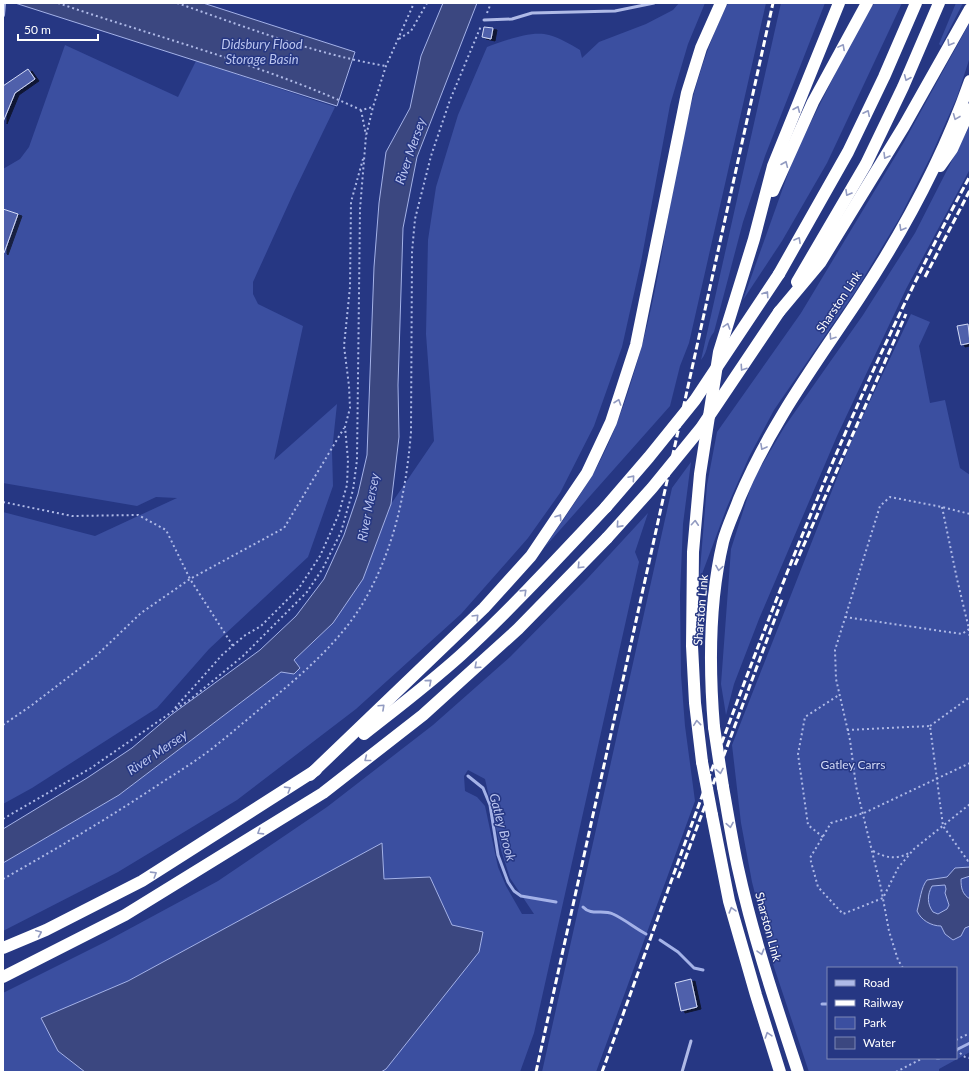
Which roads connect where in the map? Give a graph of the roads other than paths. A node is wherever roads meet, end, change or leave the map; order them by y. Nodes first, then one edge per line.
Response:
1 (4, 3) edge
2 (654, 3) edge
3 (721, 3) edge
4 (839, 3) edge
5 (867, 3) edge
6 (916, 3) edge
7 (939, 3) edge
8 (970, 9) edge
9 (3, 15) edge
10 (484, 20) road end
11 (970, 81) edge
12 (970, 109) edge
13 (921, 193) junction
14 (754, 239) junction
15 (779, 312) junction
16 (310, 775) junction
17 (3, 948) edge
18 (3, 977) edge
19 (691, 1041) dead end
20 (682, 1072) edge
21 (780, 1072) edge
22 (798, 1072) edge

1 - 9 street
2 - 10 lane
16 -> 3 highway
14 -> 4 highway
14 -> 5 highway
16 -> 6 highway, bridge
7 -> 15 highway
8 -> 15 highway
11 -> 13 highway
12 - 13 highway
13 -> 22 highway, Sharston Link, bridge
21 -> 14 highway, Sharston Link, bridge
15 -> 18 highway, bridge
17 -> 16 highway
19 - 20 lane

